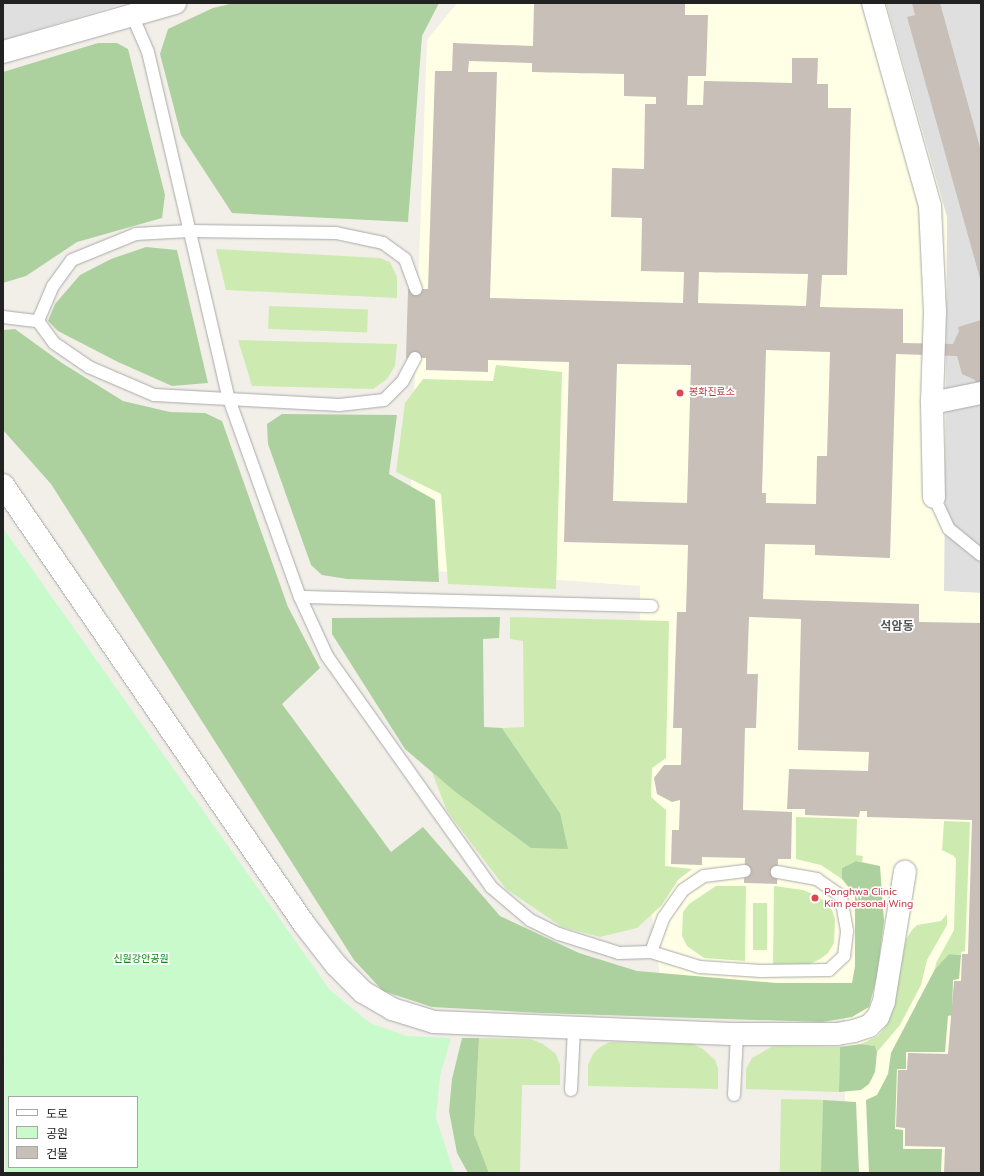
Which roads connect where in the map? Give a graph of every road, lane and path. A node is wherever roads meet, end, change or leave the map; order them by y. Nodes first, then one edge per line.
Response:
1 (175, 3) edge
2 (873, 3) edge
3 (132, 15) junction
4 (3, 52) edge
5 (189, 231) junction
6 (416, 289) dead end
7 (3, 317) edge
8 (38, 321) junction
9 (414, 358) dead end
10 (981, 393) edge
11 (229, 399) junction
12 (932, 403) junction
13 (3, 484) edge
14 (934, 497) joint
15 (981, 555) edge
16 (300, 597) junction
17 (652, 606) dead end
18 (745, 871) dead end
19 (777, 872) dead end
20 (905, 872) dead end
21 (651, 952) junction
22 (574, 1028) junction
23 (737, 1034) junction
24 (571, 1090) dead end
25 (734, 1095) dead end

1 - 3 street
2 - 12 street
3 - 4 street
3 - 5 lane
5 - 6 lane
5 - 8 lane
5 - 11 lane
7 - 8 lane
8 - 11 lane
9 - 11 lane
10 - 12 street
11 - 16 lane
12 - 14 street
13 - 22 street
14 - 15 lane
16 - 17 lane
16 - 21 lane
18 - 21 lane
19 - 21 lane
20 - 23 street
22 - 23 street
22 - 24 lane
23 - 25 lane

